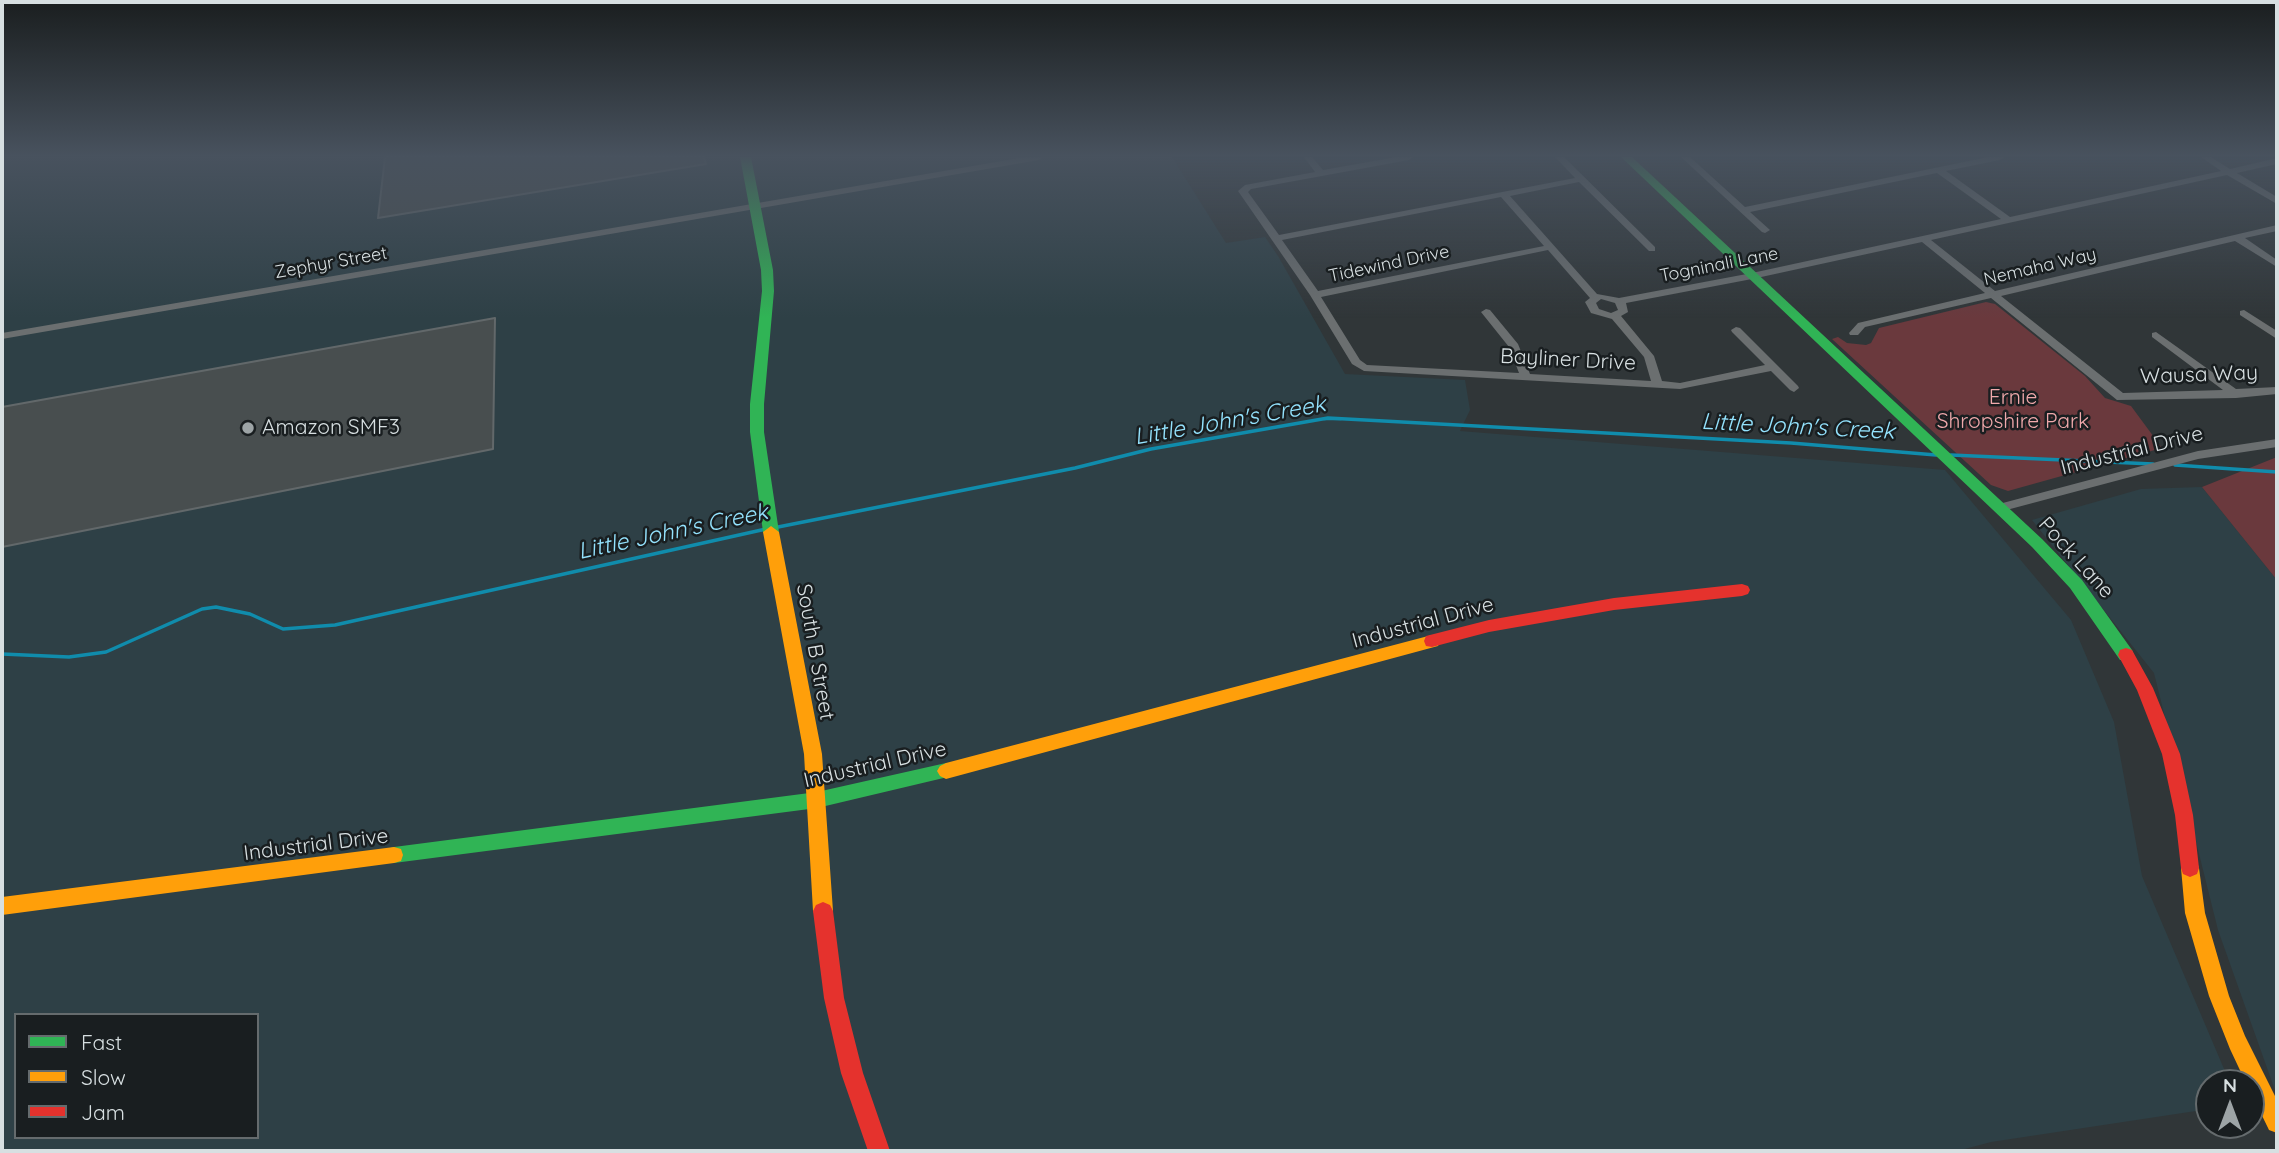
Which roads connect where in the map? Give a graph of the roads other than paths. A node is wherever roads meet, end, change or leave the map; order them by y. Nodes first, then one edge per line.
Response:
1 (727, 211) edge
2 (756, 211) edge
3 (1256, 211) edge
4 (1422, 211) edge
5 (1518, 211) edge
6 (1613, 211) edge
7 (1683, 211) edge
8 (1746, 211) edge
9 (1996, 211) edge
10 (2045, 211) edge
11 (2007, 219) junction
12 (2277, 228) edge
13 (1765, 230) dead end
14 (2236, 237) junction
15 (1923, 238) junction
16 (1275, 239) junction
17 (1551, 247) junction
18 (1652, 249) dead end
19 (2277, 264) edge
20 (1752, 276) junction
21 (1994, 294) junction
22 (1315, 295) junction
23 (1595, 298) junction
24 (1619, 301) junction
25 (1486, 312) dead end
26 (2244, 313) dead end
27 (1615, 316) junction
28 (1736, 330) dead end
29 (1854, 333) dead end
30 (2156, 335) dead end
31 (2, 336) edge
32 (2277, 336) edge
33 (1359, 365) joint
34 (1774, 368) junction
35 (1525, 376) junction
36 (1657, 384) junction
37 (1794, 388) dead end
38 (2277, 391) edge
39 (2236, 394) junction
40 (2277, 443) edge
41 (1999, 508) junction
42 (1742, 590) dead end
43 (817, 800) junction
44 (2, 906) edge
45 (2277, 1122) edge
46 (879, 1151) edge

1 - 31 street, Zephyr Street
2 - 43 street, South B Street
3 - 16 street
4 - 16 street
5 - 17 street
6 - 18 street
7 - 20 street, Pock Lane
8 - 13 street
9 - 11 street
10 - 11 street, Togninali Lane
11 - 15 street, Togninali Lane
12 - 14 street, Nemaha Way
14 - 19 street
14 - 21 street, Nemaha Way
15 - 20 street, Togninali Lane
15 - 21 street
16 - 22 street
17 - 22 street, Tidewind Drive
17 - 23 street
20 - 24 street, Togninali Lane
20 - 41 street, Pock Lane
21 - 29 street, Nemaha Way
21 - 39 street, Wausa Way
22 - 33 street
23 - 24 street, Togninali Lane
23 - 27 street
24 - 27 street
25 - 35 street
26 - 32 street
27 - 36 street
28 - 34 street
30 - 39 street
33 - 35 street, Bayliner Drive
34 - 36 street, Bayliner Drive
34 - 37 street
35 - 36 street, Bayliner Drive
38 - 39 street, Wausa Way
40 - 41 street, Industrial Drive
41 - 45 street, Pock Lane
42 - 43 street, Industrial Drive
43 - 44 street, Industrial Drive
43 - 46 street, South B Street

